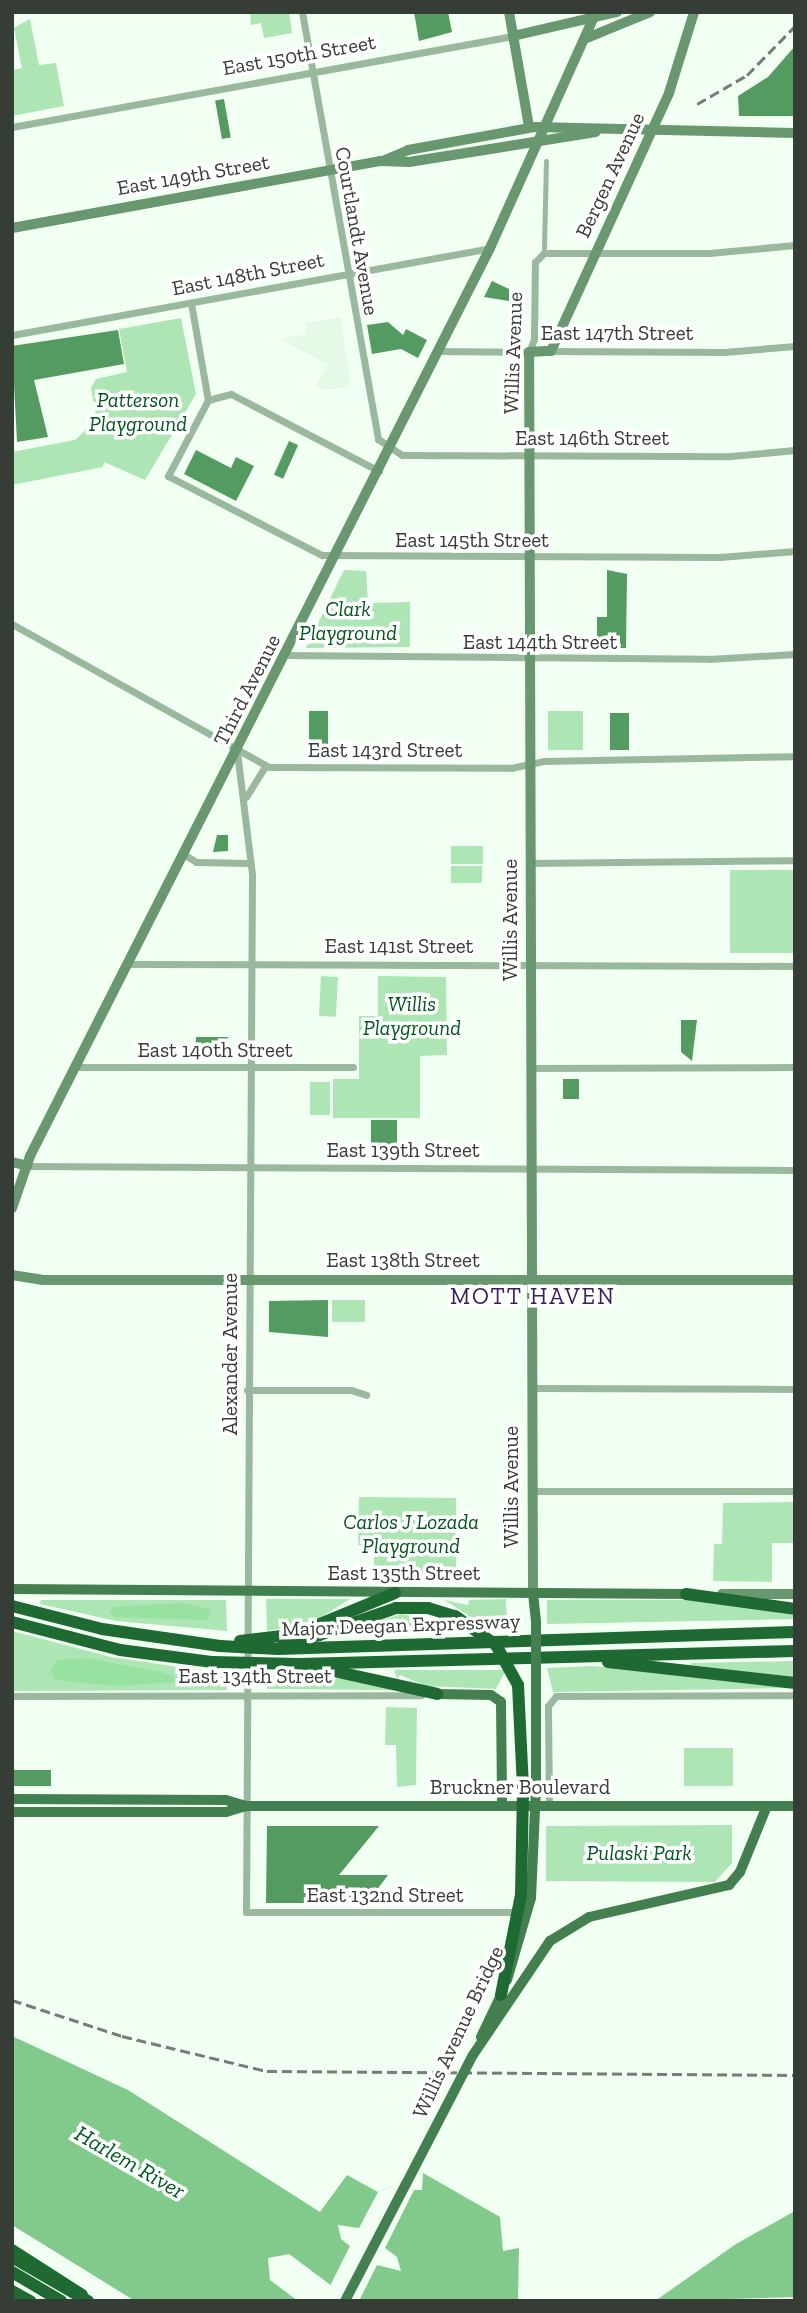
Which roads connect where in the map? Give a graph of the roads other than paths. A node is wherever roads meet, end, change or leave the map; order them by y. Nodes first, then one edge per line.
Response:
1 (302, 12) edge
2 (509, 12) edge
3 (617, 12) edge
4 (650, 12) edge
5 (694, 12) edge
6 (595, 17) edge
7 (513, 36) junction
8 (587, 38) junction
9 (312, 72) junction
10 (547, 126) junction
11 (12, 127) edge
12 (529, 127) junction
13 (596, 132) junction
14 (652, 133) junction
15 (795, 133) edge
16 (541, 138) junction
17 (381, 161) junction
18 (546, 161) dead end
19 (328, 170) junction
20 (12, 228) edge
21 (795, 245) edge
22 (490, 248) junction
23 (544, 250) junction
24 (596, 252) junction
25 (347, 273) junction
26 (191, 303) junction
27 (12, 335) edge
28 (795, 346) edge
29 (439, 351) junction
30 (551, 351) junction
31 (529, 352) junction
32 (208, 400) junction
33 (391, 448) junction
34 (795, 450) edge
35 (530, 455) junction
36 (379, 471) junction
37 (795, 551) edge
38 (337, 555) junction
39 (530, 557) junction
40 (12, 624) edge
41 (795, 654) edge
42 (285, 655) junction
43 (529, 659) junction
44 (237, 752) junction
45 (795, 756) edge
46 (529, 764) junction
47 (265, 766) junction
48 (246, 797) junction
49 (185, 855) junction
50 (795, 860) edge
51 (249, 863) junction
52 (529, 863) junction
53 (130, 964) junction
54 (251, 964) junction
55 (529, 964) junction
56 (795, 966) edge
57 (77, 1067) junction
58 (250, 1067) junction
59 (354, 1067) dead end
60 (529, 1068) junction
61 (795, 1068) edge
62 (12, 1162) edge
63 (28, 1166) junction
64 (248, 1170) junction
65 (529, 1170) junction
66 (795, 1170) edge
67 (12, 1208) edge
68 (12, 1275) edge
69 (247, 1279) junction
70 (530, 1279) junction
71 (795, 1280) edge
72 (531, 1388) junction
73 (795, 1389) edge
74 (247, 1390) junction
75 (366, 1395) dead end
76 (795, 1491) edge
77 (530, 1492) junction
78 (12, 1589) edge
79 (247, 1591) junction
80 (395, 1593) junction
81 (533, 1593) junction
82 (686, 1594) junction
83 (795, 1594) edge
84 (12, 1606) edge
85 (795, 1609) edge
86 (12, 1622) edge
87 (795, 1632) edge
88 (278, 1642) junction
89 (220, 1644) junction
90 (795, 1651) edge
91 (562, 1657) junction
92 (299, 1664) junction
93 (795, 1683) edge
94 (246, 1695) junction
95 (437, 1695) junction
96 (795, 1695) edge
97 (12, 1696) edge
98 (529, 1786) junction
99 (12, 1799) edge
100 (246, 1805) junction
101 (549, 1805) junction
102 (502, 1806) junction
103 (527, 1806) junction
104 (767, 1806) junction
105 (795, 1806) edge
106 (12, 1812) edge
107 (246, 1912) joint
108 (500, 1995) joint
109 (473, 2055) junction
110 (12, 2250) edge
111 (12, 2257) edge
112 (12, 2272) edge
113 (12, 2291) edge
114 (30, 2301) edge
115 (61, 2301) edge
116 (87, 2301) edge
117 (345, 2301) edge

1 - 9 street, Courtlandt Avenue
2 - 7 main road
3 - 6 main road, East 150th Street
4 - 8 main road
5 - 14 main road, Bergen Avenue
6 - 7 main road, East 150th Street
6 - 8 main road
7 - 9 street, East 150th Street
7 - 12 main road
8 - 10 main road
9 - 11 street, East 150th Street
9 - 19 street, Courtlandt Avenue
10 - 12 main road, East 149th Street
10 - 13 main road, East 149th Street
10 - 16 main road, Third Avenue
12 - 17 main road, East 149th Street
13 - 14 main road, East 149th Street
13 - 16 main road, East 149th Street
14 - 15 main road, East 149th Street
14 - 24 main road, Bergen Avenue
16 - 17 main road, East 149th Street
16 - 22 main road, Third Avenue
17 - 19 main road, East 149th Street
18 - 23 street, Willis Avenue
19 - 20 main road, East 149th Street
19 - 25 street, Courtlandt Avenue
21 - 24 street
22 - 25 street, East 148th Street
22 - 29 main road, Third Avenue
23 - 24 street
23 - 31 street, Willis Avenue
24 - 30 main road, Bergen Avenue
25 - 26 street, East 148th Street
25 - 33 street, Courtlandt Avenue
26 - 27 street, East 148th Street
26 - 32 street
28 - 30 street, East 147th Street
29 - 31 street, East 147th Street
29 - 33 main road, Third Avenue
30 - 31 main road, East 147th Street
31 - 35 main road, Willis Avenue
32 - 36 street
32 - 38 street, East 145th Street
33 - 35 street, East 146th Street
33 - 36 main road, Third Avenue
34 - 35 street, East 146th Street
35 - 39 main road, Willis Avenue
36 - 38 main road, Third Avenue
37 - 39 street, East 145th Street
38 - 39 street, East 145th Street
38 - 42 main road, Third Avenue
39 - 43 main road, Willis Avenue
40 - 44 street, East 143rd Street
41 - 43 street, East 144th Street
42 - 43 street, East 144th Street
42 - 44 main road, Third Avenue
43 - 46 main road, Willis Avenue
44 - 47 street, East 143rd Street
44 - 48 street, Alexander Avenue
44 - 49 main road, Third Avenue
45 - 46 street, East 143rd Street
46 - 47 street, East 143rd Street
46 - 52 main road, Willis Avenue
47 - 48 street
48 - 51 street, Alexander Avenue
49 - 51 street
49 - 53 main road, Third Avenue
50 - 52 street
51 - 54 street, Alexander Avenue
52 - 55 main road, Willis Avenue
53 - 54 street, East 141st Street
53 - 57 main road, Third Avenue
54 - 55 street, East 141st Street
54 - 58 street, Alexander Avenue
55 - 56 street, East 141st Street
55 - 60 main road, Willis Avenue
57 - 58 street, East 140th Street
57 - 63 main road, Third Avenue
58 - 59 street, East 140th Street
58 - 64 street, Alexander Avenue
60 - 61 street
60 - 65 main road, Willis Avenue
62 - 63 main road, East 139th Street
63 - 64 street, East 139th Street
63 - 67 main road, Third Avenue
64 - 65 street, East 139th Street
64 - 69 street, Alexander Avenue
65 - 66 street, East 139th Street
65 - 70 main road, Willis Avenue
68 - 69 main road, East 138th Street
69 - 70 main road, East 138th Street
69 - 74 street, Alexander Avenue
70 - 71 main road, East 138th Street
70 - 72 main road, Willis Avenue
72 - 73 street
72 - 77 main road, Willis Avenue
74 - 75 street
74 - 79 street, Alexander Avenue
76 - 77 street
77 - 81 main road, Willis Avenue
78 - 79 main road, East 135th Street
79 - 80 main road, East 135th Street
79 - 94 street, Alexander Avenue
80 - 81 main road, East 135th Street
80 - 88 highway
81 - 82 main road, East 135th Street
81 - 98 main road, bridge
82 - 83 main road, East 135th Street
82 - 85 highway
84 - 89 highway, Major Deegan Expressway
86 - 92 highway, Major Deegan Expressway, bridge
87 - 88 highway, Major Deegan Expressway
88 - 89 highway, Major Deegan Expressway, bridge
88 - 89 highway, bridge
88 - 98 highway, bridge
90 - 91 highway, Major Deegan Expressway
91 - 92 highway, Major Deegan Expressway
91 - 93 highway
92 - 95 highway
94 - 95 street, East 134th Street
94 - 97 street, East 134th Street
94 - 100 street, Alexander Avenue
95 - 102 main road, East 134th Street
96 - 101 street
98 - 108 highway, bridge
99 - 100 main road, Bruckner Boulevard
100 - 102 main road, Bruckner Boulevard
100 - 106 main road, Bruckner Boulevard
100 - 107 street, Alexander Avenue
101 - 103 main road, Bruckner Boulevard
101 - 104 main road, Bruckner Boulevard
102 - 103 main road, Bruckner Boulevard
103 - 107 street, East 132nd Street
104 - 105 main road, Bruckner Boulevard
104 - 109 main road
108 - 109 main road, Willis Avenue Bridge
109 - 117 main road, Willis Avenue Bridge, bridge
110 - 116 highway
111 - 116 highway, bridge
112 - 115 highway
113 - 114 highway

